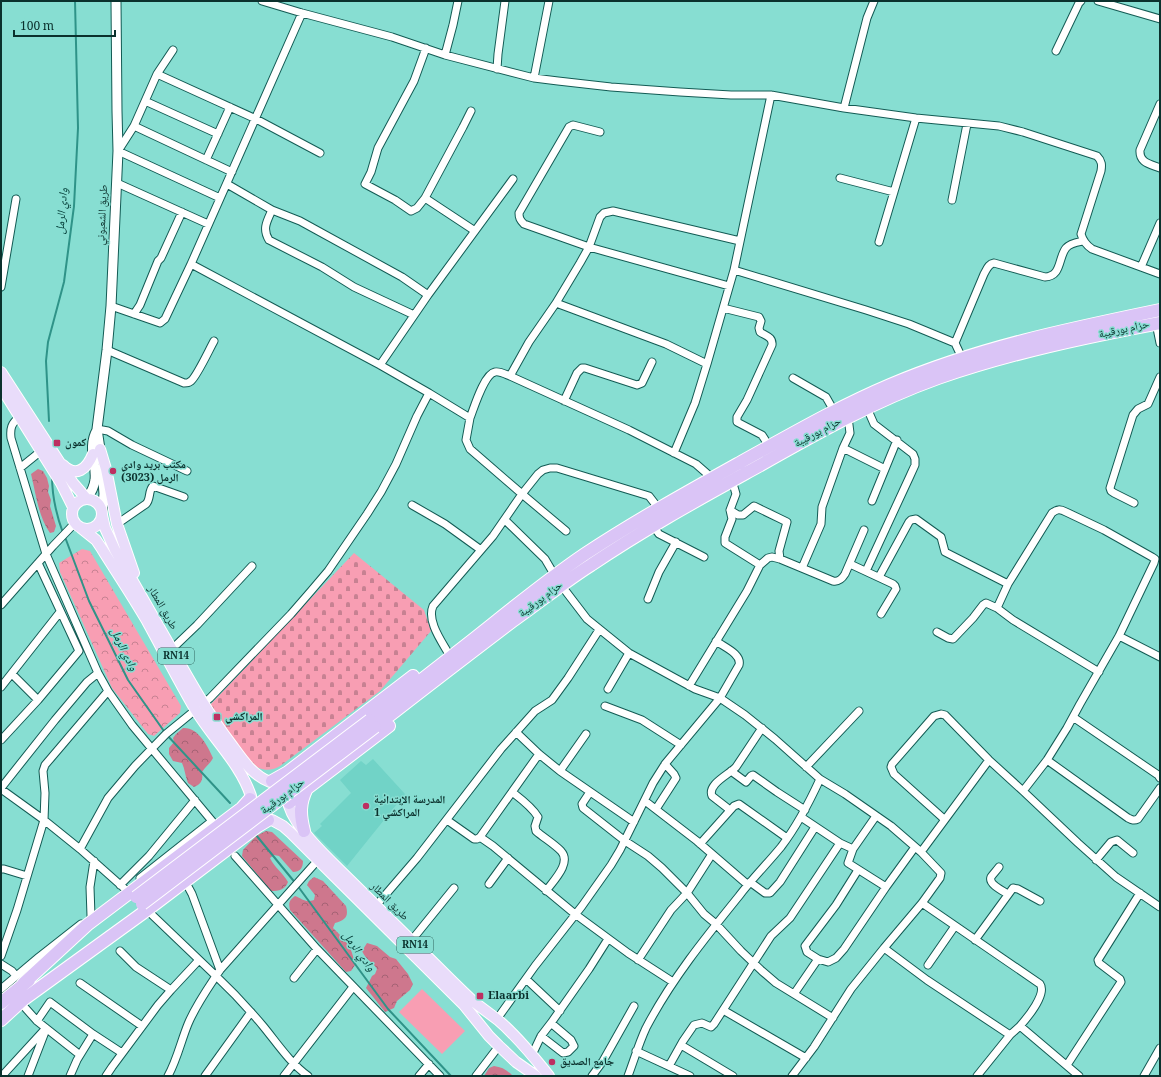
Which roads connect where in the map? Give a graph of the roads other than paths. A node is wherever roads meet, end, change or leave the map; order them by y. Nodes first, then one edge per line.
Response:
1 (116, 1) edge
2 (262, 1) edge
3 (458, 1) edge
4 (505, 1) edge
5 (549, 1) edge
6 (874, 1) edge
7 (1081, 1) edge
8 (1098, 1) edge
9 (302, 14) junction
10 (1160, 19) edge
11 (426, 48) junction
12 (173, 50) dead end
13 (1056, 51) dead end
14 (445, 55) junction
15 (497, 69) junction
16 (157, 74) junction
17 (534, 78) junction
18 (771, 95) junction
19 (145, 101) junction
20 (1160, 104) edge
21 (230, 107) junction
22 (844, 108) junction
23 (471, 111) dead end
24 (916, 118) junction
25 (256, 119) junction
26 (967, 124) junction
27 (134, 126) junction
28 (600, 132) dead end
29 (218, 134) junction
30 (118, 151) junction
31 (320, 153) dead end
32 (206, 160) junction
33 (1160, 168) edge
34 (232, 172) junction
35 (840, 178) dead end
36 (513, 179) dead end
37 (117, 183) junction
38 (228, 184) junction
39 (894, 192) junction
40 (220, 198) junction
41 (425, 198) junction
42 (16, 199) dead end
43 (952, 200) dead end
44 (272, 210) junction
45 (182, 212) junction
46 (1160, 223) edge
47 (208, 224) junction
48 (475, 231) junction
49 (740, 241) junction
50 (1083, 241) junction
51 (879, 242) dead end
52 (589, 247) junction
53 (191, 264) junction
54 (1141, 267) junction
55 (734, 270) junction
56 (1160, 274) edge
57 (729, 286) junction
58 (1, 287) edge
59 (428, 294) junction
60 (556, 303) junction
61 (111, 306) junction
62 (723, 308) junction
63 (1160, 310) edge
64 (134, 314) junction
65 (414, 315) junction
66 (1158, 323) edge
67 (214, 341) dead end
68 (955, 342) junction
69 (1160, 343) edge
70 (107, 350) junction
71 (962, 358) junction
72 (652, 362) dead end
73 (707, 364) junction
74 (380, 365) junction
75 (1, 372) edge
76 (510, 376) junction
77 (1160, 377) edge
78 (794, 378) dead end
79 (1, 387) edge
80 (429, 393) junction
81 (564, 401) junction
82 (867, 408) junction
83 (834, 411) junction
84 (20, 417) junction
85 (848, 417) junction
86 (470, 418) junction
87 (97, 429) junction
88 (897, 440) junction
89 (769, 446) junction
90 (843, 448) junction
91 (41, 451) junction
92 (96, 452) junction
93 (674, 453) junction
94 (57, 459) junction
95 (20, 468) junction
96 (884, 469) junction
97 (187, 471) dead end
98 (712, 478) junction
99 (732, 480) junction
100 (522, 494) junction
101 (184, 497) dead end
102 (87, 498) junction
103 (872, 501) dead end
104 (1134, 503) dead end
105 (412, 505) dead end
106 (73, 507) junction
107 (659, 509) junction
108 (730, 510) junction
109 (102, 514) junction
110 (504, 520) junction
111 (117, 524) junction
112 (78, 525) junction
113 (653, 526) junction
114 (864, 530) dead end
115 (566, 531) dead end
116 (676, 542) junction
117 (481, 550) junction
118 (46, 554) junction
119 (704, 557) dead end
120 (780, 559) junction
121 (38, 563) junction
122 (850, 564) junction
123 (760, 565) junction
124 (252, 566) dead end
125 (802, 568) junction
126 (866, 571) junction
127 (879, 577) junction
128 (558, 580) junction
129 (1008, 584) junction
130 (648, 599) dead end
131 (1, 605) edge
132 (996, 608) junction
133 (60, 612) junction
134 (881, 614) dead end
135 (153, 617) junction
136 (599, 630) junction
137 (492, 631) junction
138 (937, 632) dead end
139 (1119, 636) junction
140 (716, 641) junction
141 (87, 648) junction
142 (172, 649) junction
143 (79, 651) junction
144 (447, 651) junction
145 (629, 653) junction
146 (1160, 658) edge
147 (1099, 672) junction
148 (98, 673) junction
149 (12, 674) junction
150 (689, 686) junction
151 (1, 687) edge
152 (608, 689) dead end
153 (108, 691) junction
154 (720, 698) junction
155 (38, 700) junction
156 (605, 706) dead end
157 (200, 707) junction
158 (859, 711) dead end
159 (1073, 717) junction
160 (762, 728) junction
161 (516, 732) junction
162 (586, 734) dead end
163 (1, 740) edge
164 (681, 745) junction
165 (151, 748) junction
166 (540, 754) junction
167 (989, 760) junction
168 (1047, 760) junction
169 (665, 764) junction
170 (806, 766) junction
171 (560, 771) junction
172 (731, 771) junction
173 (1160, 778) edge
174 (820, 779) junction
175 (271, 782) junction
176 (307, 788) junction
177 (1160, 788) edge
178 (1, 789) edge
179 (1023, 790) junction
180 (512, 792) junction
181 (590, 792) junction
182 (250, 797) junction
183 (195, 800) junction
184 (645, 801) junction
185 (289, 805) junction
186 (656, 809) junction
187 (730, 810) junction
188 (805, 810) junction
189 (876, 816) junction
190 (801, 817) junction
191 (944, 819) junction
192 (44, 820) junction
193 (270, 820) junction
194 (447, 820) junction
195 (634, 822) junction
196 (214, 824) junction
197 (815, 827) junction
198 (304, 831) junction
199 (480, 837) junction
200 (787, 838) junction
201 (625, 841) junction
202 (840, 843) junction
203 (700, 844) junction
204 (915, 847) junction
205 (80, 849) junction
206 (852, 849) junction
207 (921, 852) junction
208 (712, 854) junction
209 (1133, 854) dead end
210 (235, 856) dead end
211 (508, 858) junction
212 (318, 860) junction
213 (1096, 860) junction
214 (94, 861) junction
215 (999, 867) dead end
216 (1, 869) edge
217 (858, 870) junction
218 (27, 876) junction
219 (340, 876) junction
220 (185, 881) junction
221 (749, 883) junction
222 (489, 884) dead end
223 (123, 887) junction
224 (886, 887) junction
225 (454, 888) dead end
226 (546, 891) junction
227 (687, 893) junction
228 (1140, 893) junction
229 (1008, 894) junction
230 (1040, 901) dead end
231 (922, 903) junction
232 (142, 904) junction
233 (278, 906) junction
234 (1160, 907) edge
235 (373, 909) junction
236 (575, 914) junction
237 (91, 916) junction
238 (716, 924) junction
239 (955, 926) junction
240 (608, 939) junction
241 (975, 940) junction
242 (411, 941) junction
243 (884, 948) junction
244 (317, 949) junction
245 (120, 951) dead end
246 (1, 956) edge
247 (818, 959) junction
248 (199, 960) junction
249 (638, 960) junction
250 (1, 964) edge
251 (754, 964) junction
252 (928, 965) dead end
253 (218, 973) junction
254 (294, 978) dead end
255 (526, 979) junction
256 (20, 980) junction
257 (673, 982) junction
258 (80, 984) dead end
259 (353, 987) junction
260 (1, 989) edge
261 (171, 990) junction
262 (794, 994) junction
263 (1, 1002) edge
264 (20, 1002) junction
265 (634, 1006) dead end
266 (723, 1010) junction
267 (560, 1011) junction
268 (251, 1012) junction
269 (494, 1017) junction
270 (833, 1018) junction
271 (1, 1020) edge
272 (37, 1021) junction
273 (551, 1023) junction
274 (480, 1024) junction
275 (142, 1026) junction
276 (1020, 1026) junction
277 (46, 1028) junction
278 (93, 1034) junction
279 (541, 1036) junction
280 (1010, 1036) junction
281 (681, 1045) junction
282 (499, 1046) junction
283 (1160, 1048) edge
284 (636, 1051) junction
285 (122, 1054) junction
286 (80, 1055) junction
287 (533, 1056) junction
288 (806, 1058) junction
289 (293, 1063) junction
290 (429, 1064) junction
291 (1067, 1065) junction
292 (669, 1066) junction
293 (522, 1067) junction
294 (2, 1076) edge
295 (28, 1076) edge
296 (70, 1076) edge
297 (106, 1076) edge
298 (168, 1076) edge
299 (205, 1076) edge
300 (284, 1076) edge
301 (308, 1076) edge
302 (419, 1076) edge
303 (440, 1076) edge
304 (476, 1076) edge
305 (536, 1076) edge
306 (549, 1076) edge
307 (592, 1076) edge
308 (628, 1076) edge
309 (690, 1076) edge
310 (733, 1076) edge
311 (792, 1076) edge
312 (977, 1076) edge
313 (1080, 1076) edge
314 (1144, 1076) edge

1 - 30 street, طريق الشعبوني
2 - 9 street
3 - 14 street
4 - 15 street
5 - 17 street
6 - 22 street
7 - 13 street
8 - 10 street
9 - 11 street
9 - 25 street
11 - 14 street
11 - 41 street
12 - 16 street
14 - 15 street
15 - 17 street
16 - 19 street
16 - 21 street
17 - 18 street
18 - 22 street
18 - 49 street
19 - 27 street
19 - 29 street
20 - 33 street
21 - 25 street
21 - 29 street
22 - 24 street
23 - 41 street
24 - 26 street
24 - 39 street
25 - 31 street
25 - 34 street
26 - 43 street
26 - 50 street
27 - 30 street
27 - 32 street
28 - 52 street
29 - 32 street
30 - 37 street, طريق الشعبوني
30 - 40 street
32 - 34 street
34 - 38 street
35 - 39 street
36 - 48 street
37 - 45 street
37 - 61 street, طريق الشعبوني
38 - 40 street
38 - 44 street
39 - 51 street
40 - 47 street
41 - 48 street
42 - 58 street
44 - 59 street
44 - 65 street
45 - 47 street
45 - 64 street
46 - 54 street
47 - 53 street
48 - 59 street
49 - 52 street
49 - 55 street
50 - 54 street
50 - 68 street
52 - 57 street
52 - 60 street
53 - 64 street
53 - 74 street
54 - 56 street
55 - 57 street
55 - 68 street
57 - 62 street
59 - 65 street
60 - 73 street
60 - 76 street
61 - 64 street
61 - 70 street, طريق الشعبوني
62 - 73 street
62 - 89 street
63 - 71 highway, حزام بورقيبة
65 - 74 street
66 - 69 street
66 - 82 highway, حزام بورقيبة
67 - 70 street
68 - 71 street
70 - 87 street, طريق الشعبوني
71 - 83 highway, حزام بورقيبة
72 - 81 street
73 - 93 street
74 - 80 street
75 - 94 main road, RN14
76 - 81 street
76 - 86 street
77 - 104 street
78 - 83 street
79 - 84 main road
80 - 86 street
80 - 157 street
81 - 93 street
82 - 85 highway, حزام بورقيبة
82 - 88 street
83 - 89 highway, حزام بورقيبة
84 - 91 main road
84 - 95 street
85 - 90 street
85 - 99 highway, حزام بورقيبة
86 - 100 street
87 - 92 street, طريق الشعبوني
87 - 97 street
88 - 96 street
88 - 126 street
89 - 98 highway, حزام بورقيبة
90 - 96 street
90 - 125 street
91 - 95 street
91 - 106 main road
92 - 94 main road
92 - 102 street, طريق الشعبوني
92 - 109 street, طريق الشعبوني
92 - 111 main road
93 - 98 street
94 - 102 main road, RN14
95 - 118 street
96 - 103 street
98 - 107 highway, حزام بورقيبة
99 - 108 street
99 - 113 highway, حزام بورقيبة
100 - 107 street
100 - 110 street
100 - 115 street
101 - 111 street
102 - 106 main road
102 - 109 main road, RN14
105 - 117 street
106 - 112 main road
107 - 128 highway, حزام بورقيبة
108 - 120 street
108 - 123 street
109 - 112 main road
109 - 135 main road, طريق المطار / RN14
110 - 117 street
110 - 128 street
111 - 135 main road
112 - 118 street
112 - 157 main road, طريق المطار / RN14
113 - 116 street
113 - 128 highway, حزام بورقيبة
114 - 122 street
116 - 119 street
116 - 130 street
117 - 144 street
118 - 121 street
118 - 141 street
120 - 123 street
120 - 125 street
121 - 131 street
121 - 133 street
122 - 125 street
122 - 126 street
123 - 140 street
124 - 142 street
126 - 127 street
127 - 129 street
127 - 134 street
128 - 136 street
128 - 137 highway, حزام بورقيبة
129 - 132 street
129 - 139 street
132 - 138 street
132 - 147 street
133 - 143 street
133 - 149 street
135 - 142 main road, طريق المطار / RN14
136 - 145 street
136 - 161 street
137 - 144 highway
137 - 176 highway
137 - 232 highway, حزام بورقيبة, bridge
139 - 146 street
139 - 147 street
140 - 150 street
140 - 154 street
141 - 143 street
141 - 148 street
142 - 157 main road, طريق المطار / RN14
143 - 155 street
144 - 175 highway
145 - 150 street
145 - 152 street
147 - 159 street
148 - 153 street
148 - 178 street
149 - 151 street
149 - 155 street
150 - 154 street
153 - 165 street
153 - 192 street
154 - 160 street
154 - 164 street
155 - 163 street
156 - 164 street
157 - 165 street
157 - 175 main road, طريق المطار / RN14
157 - 182 main road, طريق المطار / RN14
158 - 170 street
159 - 168 street
159 - 173 street
160 - 170 street
160 - 172 street
161 - 166 street
161 - 194 street
162 - 171 street
164 - 169 street
165 - 183 street
165 - 205 street
166 - 171 street
166 - 180 street
167 - 179 street
167 - 191 street
167 - 191 street
168 - 177 street
168 - 179 street
169 - 184 street
169 - 186 street
170 - 174 street
171 - 181 street
172 - 187 street
172 - 188 street
174 - 188 street
174 - 189 street
175 - 182 main road
175 - 185 main road
176 - 185 highway
176 - 198 highway
178 - 192 street
179 - 213 street
180 - 199 street
180 - 226 street
181 - 195 street
181 - 201 street
182 - 193 main road
182 - 196 highway
183 - 196 street
183 - 223 street
184 - 186 street
184 - 195 street
185 - 193 main road
185 - 198 main road, طريق المطار / RN14
186 - 203 street
187 - 200 street
187 - 203 street
188 - 190 street
189 - 204 street
189 - 206 street
190 - 197 street
190 - 200 street
191 - 207 street
192 - 205 street
192 - 218 street
193 - 212 main road, طريق المطار / RN14
193 - 220 highway
194 - 199 street
194 - 235 street
195 - 201 street
196 - 223 street
196 - 256 highway
197 - 202 street
197 - 221 street
198 - 219 main road, طريق المطار / RN14
199 - 211 street
200 - 221 street
201 - 227 street
201 - 236 street
202 - 206 street
202 - 251 street
203 - 208 street
204 - 207 street
204 - 224 street
205 - 214 street
206 - 217 street
207 - 231 street
208 - 221 street
208 - 227 street
209 - 213 street
210 - 233 street
211 - 222 street
211 - 226 street
212 - 219 main road, طريق المطار / RN14
212 - 233 street
213 - 228 street
214 - 223 street
214 - 237 street
215 - 229 street
216 - 218 street
217 - 224 street
217 - 247 street
218 - 246 street
219 - 235 main road, طريق المطار / RN14
220 - 232 highway
220 - 253 street
221 - 238 street
223 - 237 street
224 - 247 street
225 - 242 street
226 - 236 street
227 - 238 street
227 - 249 street
228 - 234 street
228 - 291 street
229 - 230 street
229 - 241 street
231 - 239 street
231 - 243 street
232 - 248 street
232 - 256 highway, حزام بورقيبة
232 - 264 highway, حزام بورقيبة
233 - 244 street
233 - 253 street
235 - 242 main road, طريق المطار / RN14
235 - 274 main road, طريق المطار / RN14
236 - 240 street
236 - 255 street
237 - 256 street
238 - 251 street
238 - 257 street
239 - 241 street
239 - 252 street
240 - 249 street
240 - 267 street
241 - 276 street
242 - 269 main road, طريق المطار / RN14
243 - 270 street
243 - 280 street
244 - 254 street
244 - 259 street
245 - 261 street
247 - 262 street
248 - 253 street
248 - 261 street
249 - 257 street
250 - 256 street
251 - 262 street
251 - 266 street
253 - 268 street
253 - 298 street
255 - 267 street
255 - 269 street
256 - 260 street
256 - 263 highway, حزام بورقيبة
257 - 284 street
258 - 275 street
259 - 289 street
259 - 290 street
261 - 275 street
262 - 270 street
264 - 271 highway, حزام بورقيبة
264 - 272 street
265 - 307 street
266 - 281 street
266 - 288 street
267 - 273 street
268 - 289 street
268 - 299 street
269 - 274 main road
269 - 287 main road, طريق المطار / RN14
270 - 288 street
272 - 277 street
272 - 278 street
273 - 279 street
273 - 279 street
274 - 282 main road, طريق المطار / RN14
275 - 285 street
276 - 280 street
276 - 291 street
277 - 286 street
277 - 294 street
277 - 295 street
278 - 285 street
278 - 286 street
279 - 287 street
280 - 312 street
281 - 292 street
281 - 310 street
282 - 293 main road, طريق المطار / RN14
282 - 304 street
283 - 314 street
284 - 292 street
284 - 308 street
285 - 297 street
286 - 296 street
287 - 293 main road
287 - 306 main road, طريق المطار / RN14
288 - 311 street
289 - 300 street
289 - 301 street
290 - 302 street
290 - 303 street
291 - 313 street
292 - 309 street
293 - 305 main road, طريق المطار / RN14

